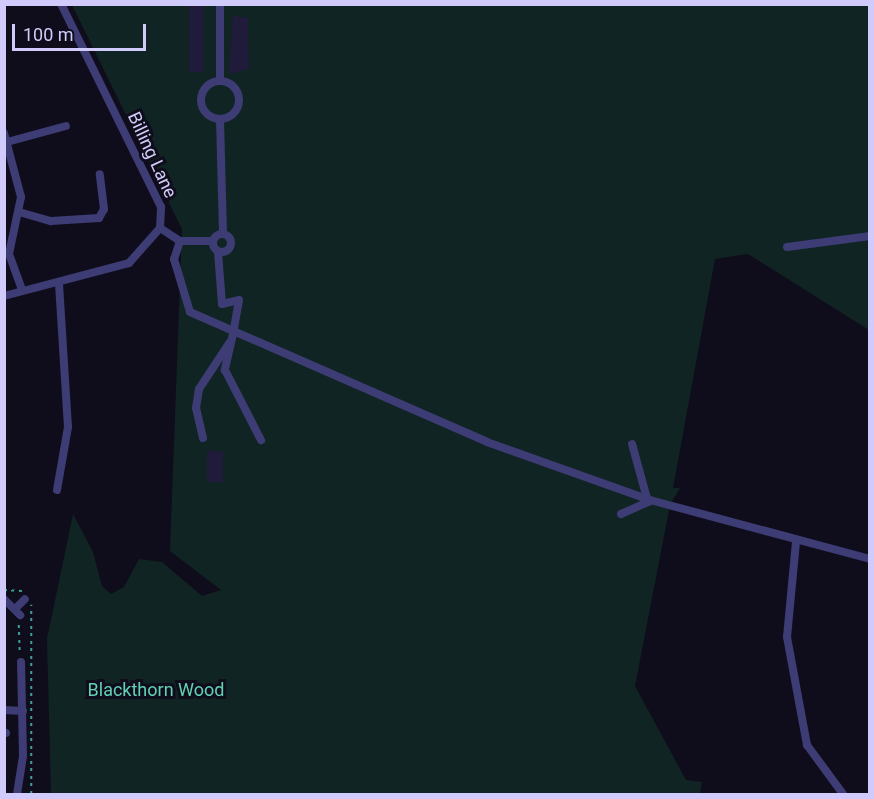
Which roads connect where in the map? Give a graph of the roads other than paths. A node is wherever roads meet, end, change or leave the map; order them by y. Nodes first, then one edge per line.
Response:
1 (61, 4) edge
2 (220, 4) edge
3 (220, 81) junction
4 (220, 119) junction
5 (66, 126) dead end
6 (4, 133) edge
7 (7, 142) junction
8 (100, 174) dead end
9 (19, 212) junction
10 (160, 228) junction
11 (223, 234) junction
12 (870, 236) edge
13 (180, 241) junction
14 (213, 241) junction
15 (787, 248) dead end
16 (218, 252) junction
17 (59, 282) junction
18 (22, 290) junction
19 (4, 296) edge
20 (233, 334) junction
21 (203, 438) dead end
22 (261, 440) dead end
23 (632, 444) dead end
24 (57, 489) dead end
25 (621, 514) dead end
26 (796, 542) junction
27 (870, 559) edge
28 (4, 599) edge
29 (25, 599) dead end
30 (21, 662) road end
31 (4, 710) edge
32 (23, 711) junction
33 (17, 795) edge
34 (843, 795) edge

1 - 10 street, Billing Lane
2 - 3 street
3 - 4 street
3 - 4 street
4 - 11 street
5 - 7 street
6 - 7 street
7 - 9 street
8 - 9 street
9 - 18 street
10 - 13 street
10 - 17 street, Billing Lane
11 - 14 street
11 - 16 street
12 - 15 street
13 - 14 street
13 - 26 street
14 - 16 street
16 - 20 street
17 - 18 street, Billing Lane
17 - 24 street
18 - 19 street, Billing Lane
20 - 21 street
20 - 22 street
23 - 25 street
26 - 27 street
26 - 34 street
28 - 29 street
30 - 32 street
31 - 32 street
32 - 33 street

